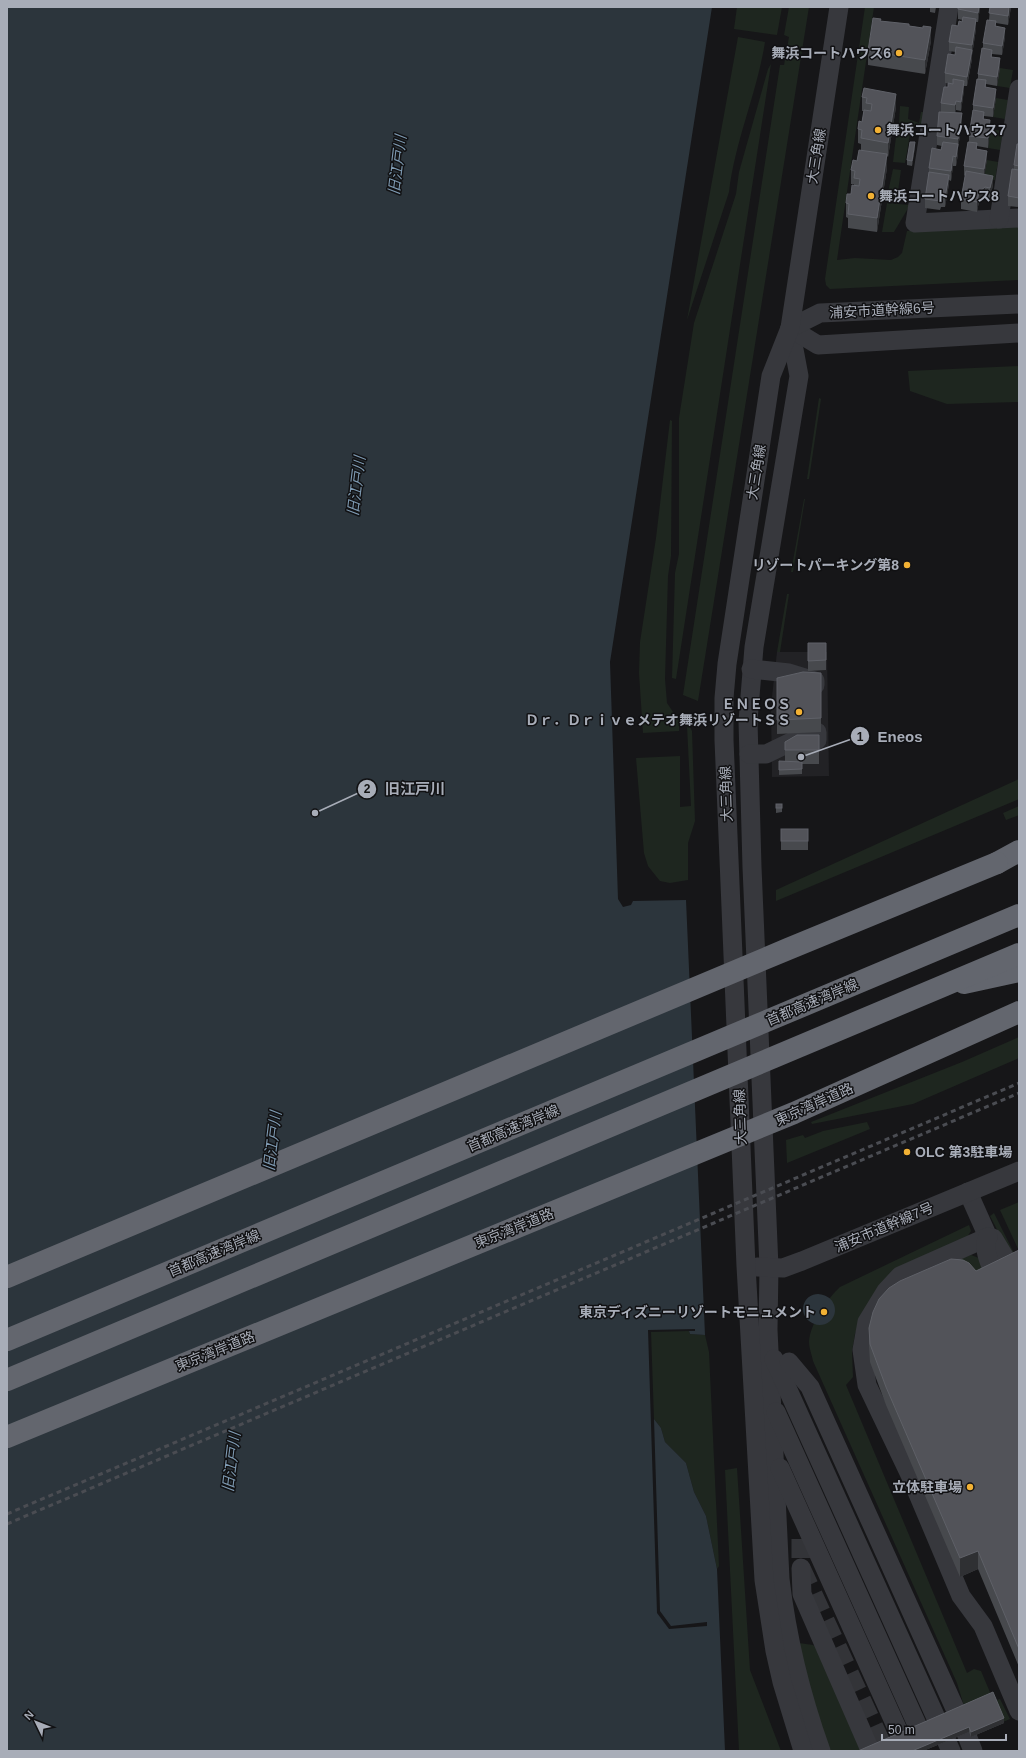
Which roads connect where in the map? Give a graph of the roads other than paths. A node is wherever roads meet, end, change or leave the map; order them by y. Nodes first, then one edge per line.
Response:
1 (839, 7) edge
2 (949, 7) edge
3 (1019, 89) edge
4 (1019, 218) edge
5 (999, 219) junction
6 (1019, 304) edge
7 (790, 328) junction
8 (1019, 333) edge
9 (751, 669) junction
10 (796, 682) edge
11 (798, 737) edge
12 (749, 754) junction
13 (1019, 851) edge
14 (1019, 856) edge
15 (996, 864) junction
16 (1019, 915) edge
17 (1019, 954) edge
18 (1019, 971) edge
19 (935, 989) junction
20 (1019, 1012) edge
21 (1019, 1171) edge
22 (968, 1192) junction
23 (988, 1237) junction
24 (746, 1266) junction
25 (769, 1267) junction
26 (1005, 1275) edge
27 (7, 1277) edge
28 (768, 1330) junction
29 (7, 1340) edge
30 (769, 1349) junction
31 (771, 1378) junction
32 (7, 1380) edge
33 (771, 1402) junction
34 (773, 1429) junction
35 (7, 1437) edge
36 (775, 1458) junction
37 (801, 1568) dead end
38 (1019, 1711) edge
39 (952, 1715) edge
40 (910, 1733) junction
41 (951, 1744) edge
42 (870, 1750) edge
43 (804, 1751) edge
44 (821, 1751) edge
45 (973, 1751) edge

1 - 7 street, 大三角線
2 - 5 street
3 - 5 street
4 - 5 street
6 - 7 street, 浦安市道幹線6号
7 - 8 street
7 - 9 street, 大三角線
7 - 24 street, 大三角線
9 - 10 street
9 - 12 street, 大三角線
11 - 12 street
12 - 25 street, 大三角線
13 - 15 highway
14 - 15 highway
15 - 27 highway, bridge
16 - 29 highway, 首都高速湾岸線, bridge
17 - 19 highway, bridge
18 - 19 highway, bridge
19 - 32 highway, bridge
20 - 35 highway, 東京湾岸道路, bridge
21 - 22 street, 浦安市道幹線7号
22 - 23 street
22 - 25 street, 浦安市道幹線7号
23 - 26 street
23 - 38 street
24 - 25 street, 浦安市道幹線7号
24 - 43 street, 大三角線
25 - 28 street, 大三角線
28 - 30 street, 大三角線
28 - 39 street
30 - 31 street, 大三角線
30 - 41 street
31 - 33 street, 大三角線
31 - 40 street
33 - 34 street, 大三角線
33 - 40 street
34 - 36 street, 大三角線
34 - 40 street
36 - 40 street
36 - 44 street, 大三角線
37 - 42 street
41 - 45 street

